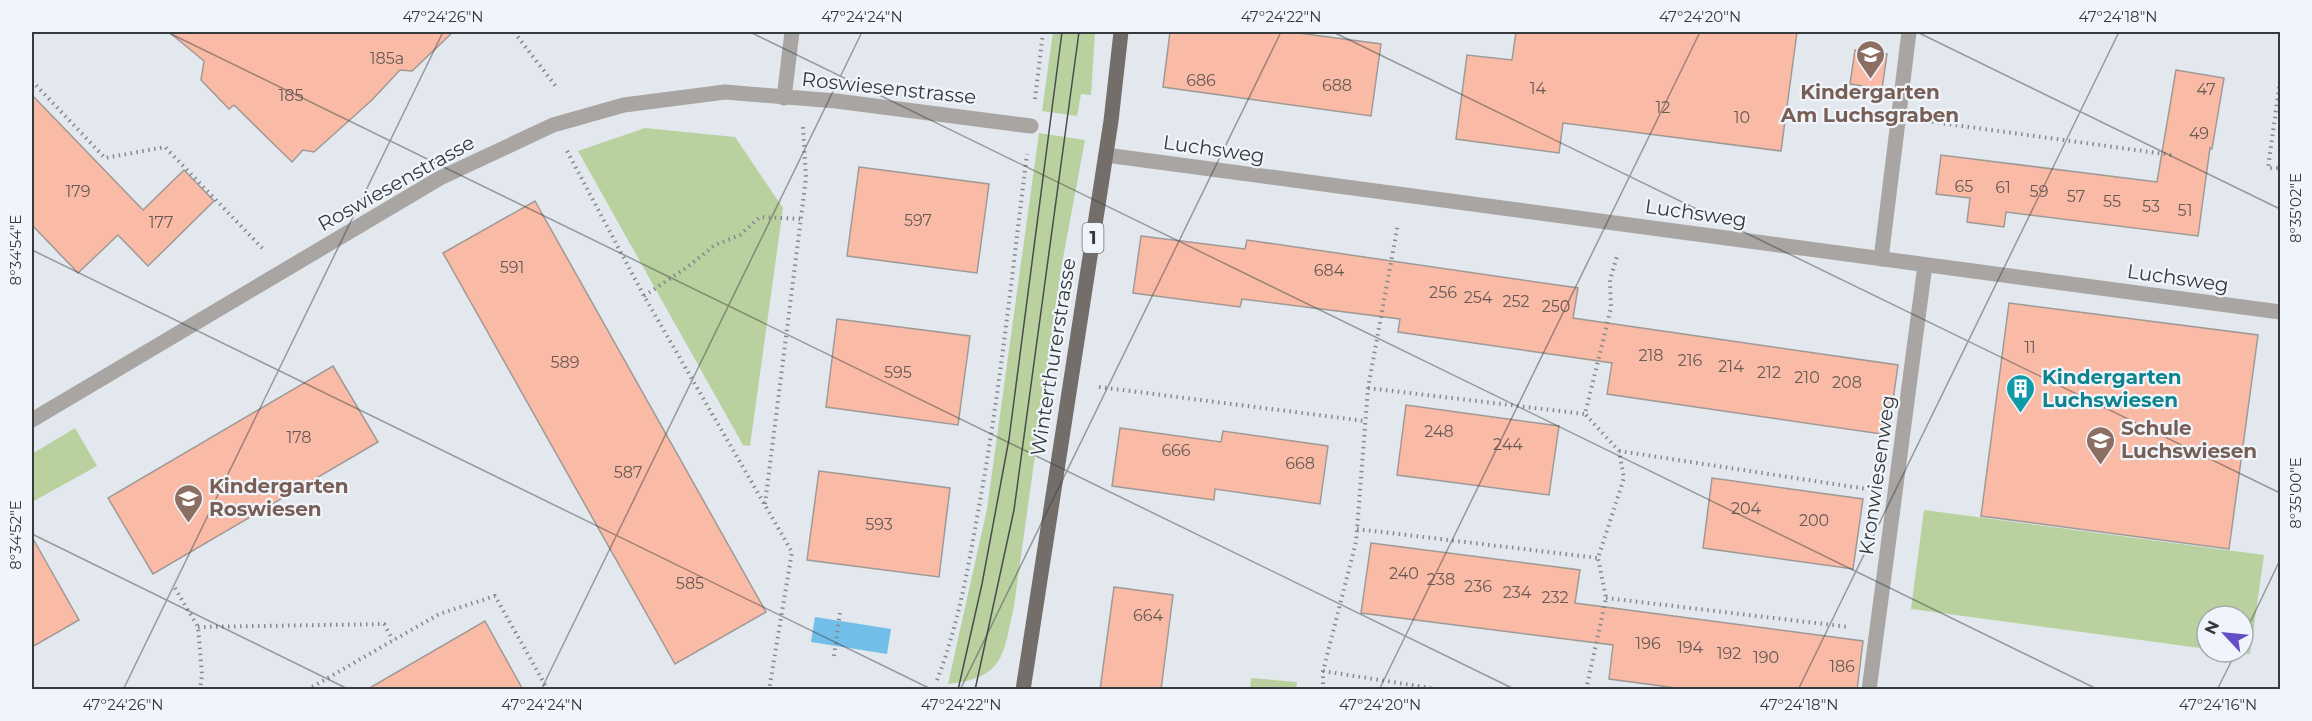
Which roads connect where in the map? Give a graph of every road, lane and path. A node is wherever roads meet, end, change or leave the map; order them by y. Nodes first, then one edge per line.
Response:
1 (514, 32) edge
2 (792, 32) edge
3 (1043, 32) edge
4 (1121, 32) edge
5 (1910, 32) edge
6 (32, 81) edge
7 (2280, 81) edge
8 (558, 89) dead end
9 (784, 98) junction
10 (800, 99) junction
11 (1898, 118) junction
12 (1031, 126) junction
13 (565, 147) dead end
14 (1106, 155) junction
15 (2172, 155) dead end
16 (2280, 168) edge
17 (1403, 195) junction
18 (802, 219) junction
19 (1625, 225) junction
20 (265, 251) dead end
21 (1881, 259) junction
22 (1925, 265) junction
23 (644, 296) junction
24 (2280, 312) edge
25 (1093, 386) dead end
26 (1368, 388) junction
27 (1585, 414) junction
28 (32, 420) edge
29 (1365, 421) junction
30 (1619, 451) junction
31 (1896, 494) junction
32 (765, 504) junction
33 (1357, 529) junction
34 (1598, 558) junction
35 (176, 588) dead end
36 (1606, 597) junction
37 (840, 612) dead end
38 (198, 627) junction
39 (1877, 630) junction
40 (393, 640) junction
41 (834, 656) dead end
42 (1323, 671) junction
43 (937, 680) dead end
44 (200, 690) edge
45 (307, 690) edge
46 (548, 690) edge
47 (770, 690) edge
48 (1023, 690) edge
49 (1323, 690) edge
50 (1443, 690) edge
51 (1586, 690) edge
52 (1869, 690) edge

1 - 8 path
2 - 9 street
3 - 12 path
4 - 14 main road, Winterthurerstrasse / 1
5 - 11 street
6 - 20 path
7 - 16 path
9 - 10 street, Roswiesenstrasse
9 - 28 street, Roswiesenstrasse
10 - 12 street, Roswiesenstrasse
10 - 18 path
11 - 15 path
11 - 21 street
12 - 43 path
13 - 23 path
14 - 17 street, Luchsweg
14 - 48 main road, Winterthurerstrasse / 1
17 - 19 street, Luchsweg
17 - 26 path
18 - 23 path
18 - 32 path
19 - 21 street, Luchsweg
19 - 27 path
21 - 22 street, Luchsweg
22 - 24 street, Luchsweg
22 - 31 street, Kronwiesenweg
23 - 32 path
25 - 29 path
26 - 27 path
26 - 29 path
27 - 30 path
29 - 33 path
30 - 31 path
30 - 34 path
31 - 39 street, Kronwiesenweg
32 - 47 path
33 - 34 path
33 - 42 path
34 - 36 path
35 - 38 path
36 - 39 path
36 - 51 path
37 - 41 path
38 - 40 path
38 - 44 path
39 - 52 street, Kronwiesenweg
40 - 45 path
40 - 46 path
42 - 49 path
42 - 50 path

